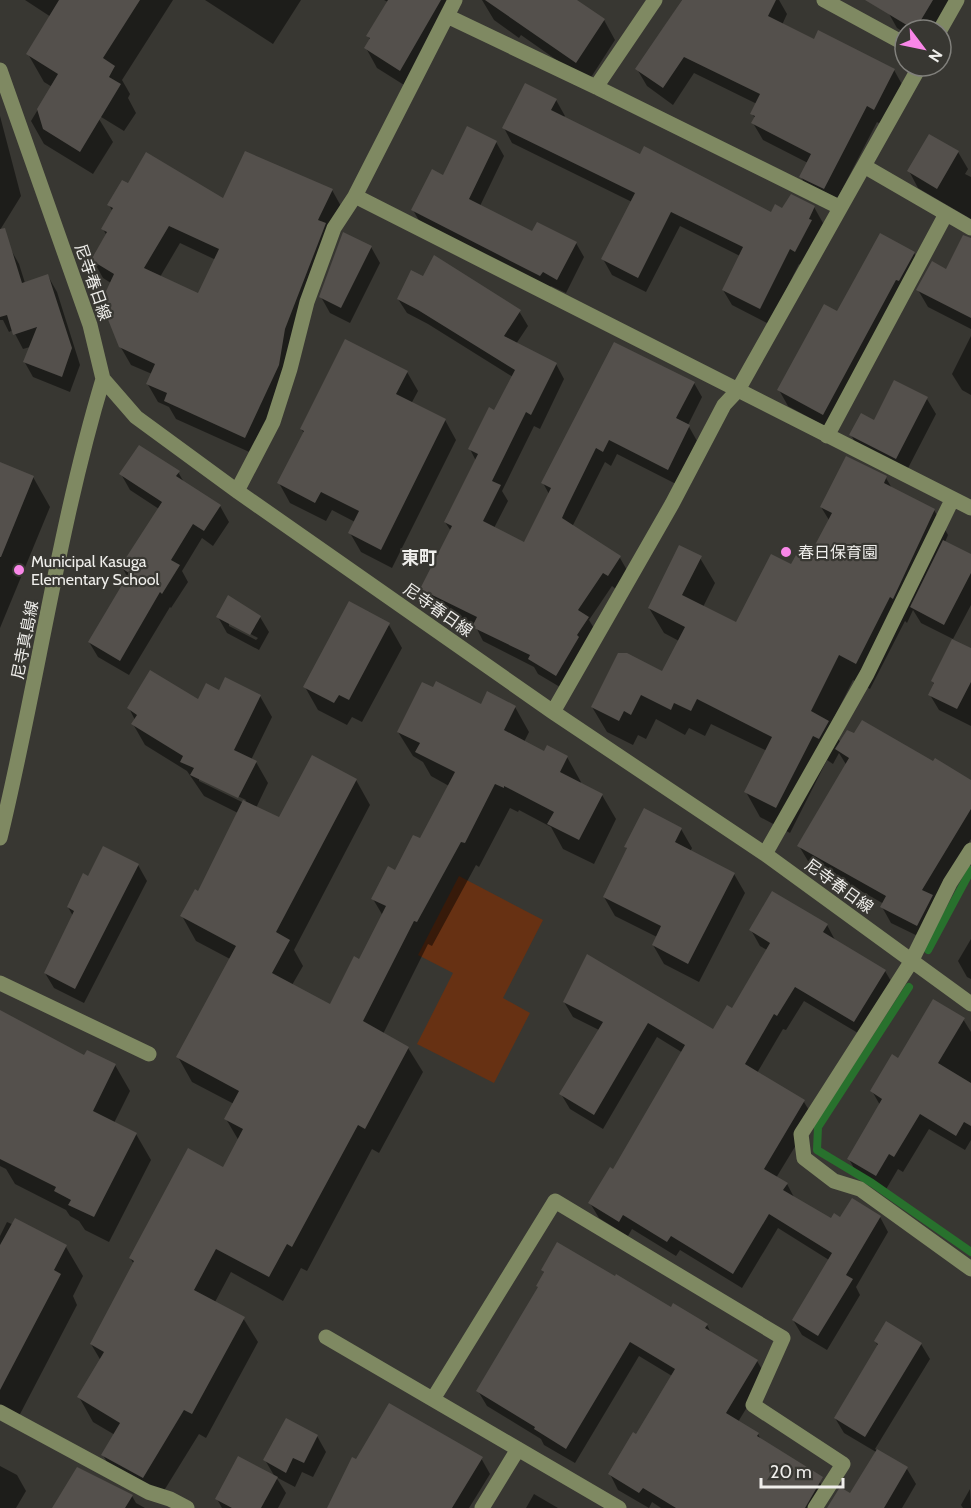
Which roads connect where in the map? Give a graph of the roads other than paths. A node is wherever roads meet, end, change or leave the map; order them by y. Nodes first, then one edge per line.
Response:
1 (455, 0) edge
2 (655, 0) edge
3 (824, 0) edge
4 (957, 0) edge
5 (447, 16) junction
6 (947, 18) edge
7 (893, 37) edge
8 (0, 70) edge
9 (913, 78) edge
10 (596, 87) junction
11 (864, 166) junction
12 (355, 196) junction
13 (839, 207) junction
14 (946, 214) junction
15 (971, 228) edge
16 (104, 379) junction
17 (738, 390) junction
18 (827, 436) junction
19 (237, 491) junction
20 (965, 502) edge
21 (553, 712) junction
22 (0, 769) edge
23 (15, 776) junction
24 (0, 838) edge
25 (971, 850) edge
26 (765, 854) junction
27 (911, 962) junction
28 (0, 982) edge
29 (971, 1004) edge
30 (149, 1054) dead end
31 (971, 1269) edge
32 (326, 1337) dead end
33 (433, 1399) junction
34 (0, 1412) edge
35 (518, 1449) junction
36 (187, 1508) edge
37 (482, 1508) edge
38 (619, 1508) edge
39 (815, 1508) edge

1 - 5 street
2 - 10 street
3 - 7 street
4 - 6 street
5 - 10 street
5 - 12 street
8 - 16 street, 尼寺春日線
9 - 11 street
10 - 13 street
11 - 13 street
11 - 14 street
12 - 17 street
12 - 19 street
13 - 17 street
14 - 15 street
14 - 18 street
16 - 19 street, 尼寺春日線
16 - 23 street, 尼寺真島線
17 - 18 street
17 - 21 street
18 - 20 street
19 - 21 street, 尼寺春日線
20 - 26 street
21 - 26 street, 尼寺春日線
22 - 23 street
23 - 24 street, 尼寺真島線
25 - 27 street
26 - 27 street, 尼寺春日線
27 - 29 street, 尼寺春日線
27 - 31 street
28 - 30 street
32 - 33 street
33 - 35 street
33 - 39 street
34 - 36 street
35 - 37 street
35 - 38 street

